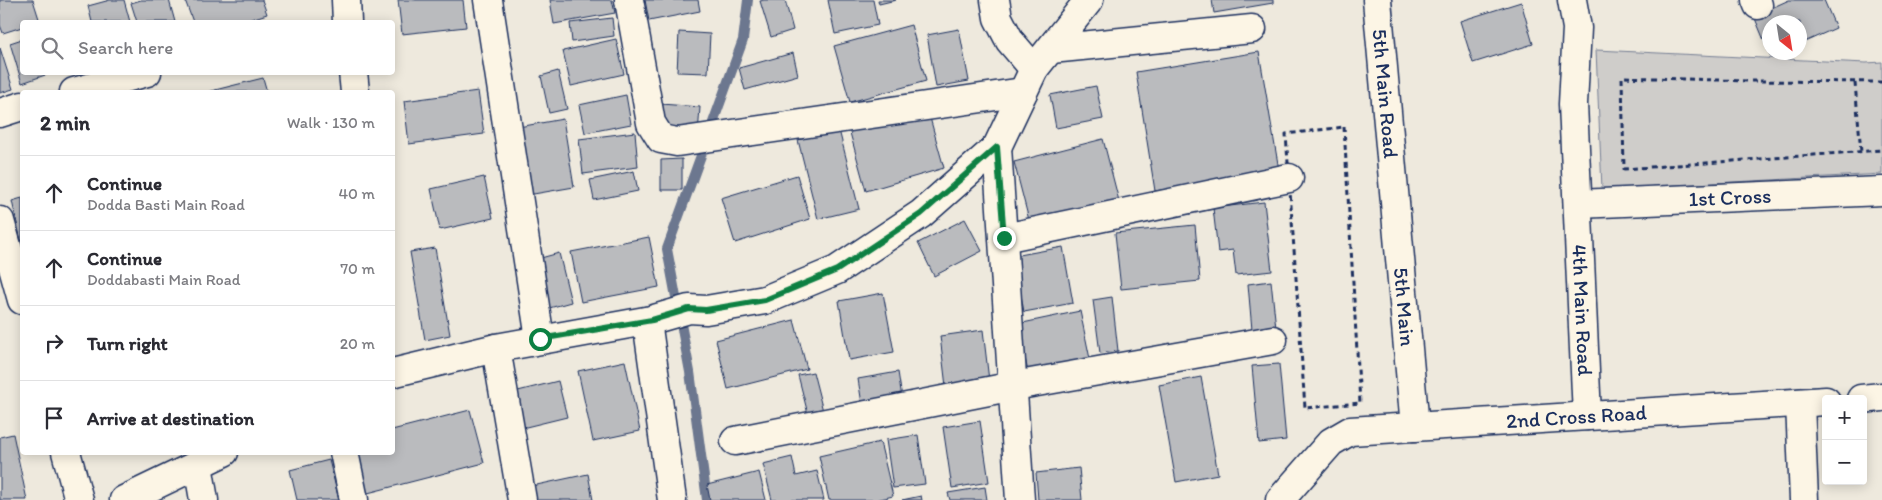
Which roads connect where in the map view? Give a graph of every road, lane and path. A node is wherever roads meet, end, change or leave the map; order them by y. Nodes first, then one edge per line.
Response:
1 (488, 0) edge
2 (629, 0) edge
3 (995, 0) edge
4 (1089, 0) edge
5 (1377, 0) edge
6 (1572, 0) edge
7 (1252, 29) dead end
8 (1036, 70) junction
9 (136, 75) edge
10 (353, 75) edge
11 (1882, 82) edge
12 (1855, 83) junction
13 (81, 90) edge
14 (355, 90) edge
15 (20, 107) edge
16 (0, 113) edge
17 (997, 147) junction
18 (1882, 150) edge
19 (1861, 152) junction
20 (1289, 178) junction
21 (1394, 186) joint
22 (1882, 192) edge
23 (1578, 204) junction
24 (0, 222) edge
25 (1004, 238) junction
26 (20, 293) edge
27 (649, 320) junction
28 (540, 339) junction
29 (1273, 340) dead end
30 (496, 348) junction
31 (395, 372) edge
32 (1014, 386) junction
33 (1882, 397) edge
34 (1867, 398) edge
35 (1813, 402) edge
36 (1587, 416) junction
37 (1415, 427) junction
38 (735, 441) dead end
39 (67, 455) edge
40 (218, 455) edge
41 (345, 455) edge
42 (198, 465) junction
43 (80, 500) edge
44 (124, 500) edge
45 (204, 500) edge
46 (354, 500) edge
47 (522, 500) edge
48 (672, 500) edge
49 (1020, 500) edge
50 (1280, 500) edge
51 (1804, 500) edge

1 - 28 street
2 - 8 street
3 - 8 street
4 - 8 street
5 - 21 street, 5th Main Road
6 - 23 street, 4th Main Road
7 - 8 street
8 - 17 street
9 - 13 street
10 - 14 street
11 - 12 path
12 - 19 path
12 - 19 path
15 - 16 street
17 - 25 street
17 - 27 street
18 - 19 path
20 - 20 path
20 - 25 street
21 - 37 street, 5th Main
22 - 23 street, 1st Cross
23 - 36 street, 4th Main Road
24 - 26 street
25 - 32 street
27 - 28 street
27 - 48 street
28 - 30 street
29 - 32 street
30 - 31 street
30 - 47 street
32 - 38 street
32 - 49 street
33 - 34 street
35 - 36 street, 2nd Cross Road
35 - 51 street
36 - 37 street, 2nd Cross Road
37 - 50 street, 2nd Cross Road
39 - 43 street
40 - 42 street
41 - 46 street
42 - 44 street
42 - 45 street

